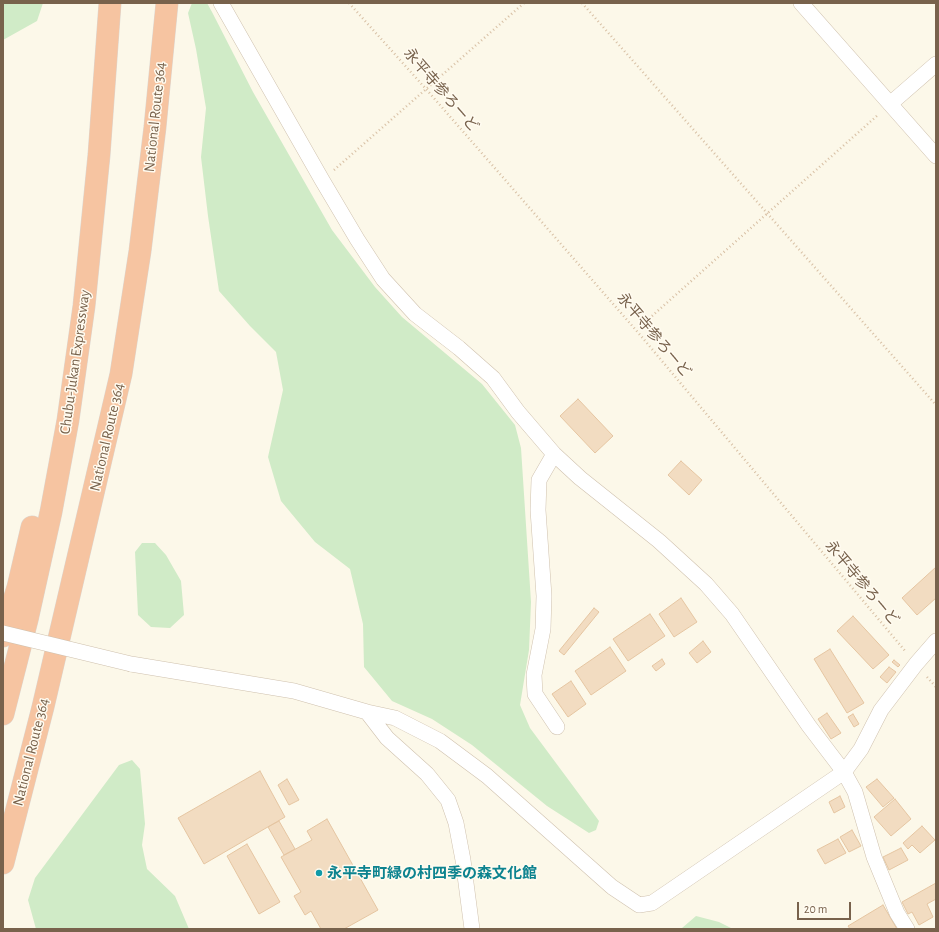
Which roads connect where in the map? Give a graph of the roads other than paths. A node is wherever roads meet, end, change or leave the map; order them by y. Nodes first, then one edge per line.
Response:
1 (110, 3) edge
2 (167, 3) edge
3 (221, 3) edge
4 (801, 3) edge
5 (936, 64) edge
6 (890, 104) junction
7 (936, 156) edge
8 (88, 270) junction
9 (554, 454) junction
10 (3, 635) edge
11 (936, 641) edge
12 (367, 712) junction
13 (4, 715) edge
14 (557, 727) dead end
15 (844, 772) junction
16 (3, 863) edge
17 (472, 929) edge
18 (907, 929) edge

1 - 8 highway, Chubu-Jukan Expressway
2 - 16 highway, National Route 364
3 - 9 street
4 - 6 street
5 - 6 street
6 - 7 street
8 - 10 highway
8 - 13 highway, Chubu-Jukan Expressway
9 - 14 street
9 - 15 street
10 - 12 street, bridge
11 - 15 street
12 - 15 street
12 - 17 street
15 - 18 street

